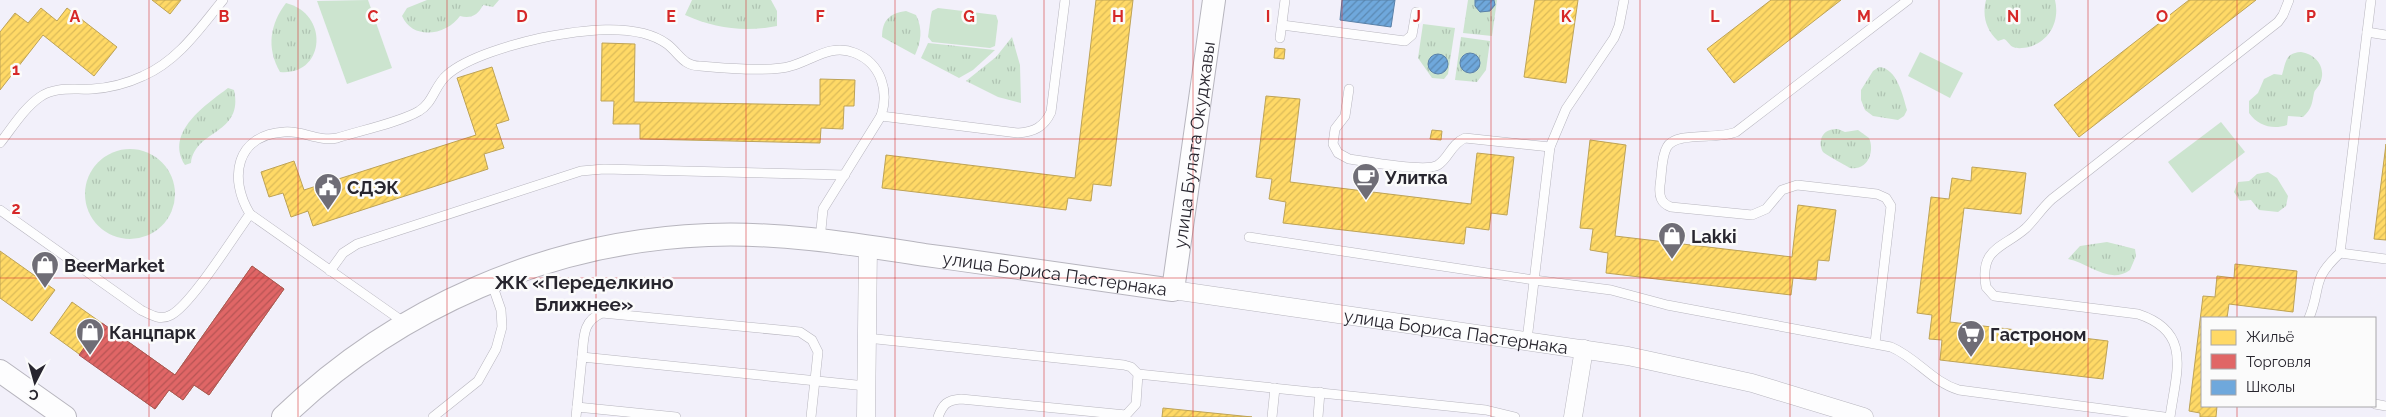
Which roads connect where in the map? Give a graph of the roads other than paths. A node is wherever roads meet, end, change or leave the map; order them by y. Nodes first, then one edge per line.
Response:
1 (223, 0) edge
2 (1066, 0) edge
3 (1214, 0) edge
4 (1285, 0) edge
5 (1624, 0) edge
6 (1908, 0) edge
7 (2289, 0) edge
8 (2372, 0) edge
9 (1416, 12) dead end
10 (1282, 25) junction
11 (2368, 32) junction
12 (2386, 35) edge
13 (1280, 38) dead end
14 (1348, 89) dead end
15 (881, 116) junction
16 (0, 143) edge
17 (1550, 147) junction
18 (845, 175) junction
19 (0, 210) edge
20 (250, 214) junction
21 (1249, 237) dead end
22 (820, 240) junction
23 (868, 246) junction
24 (2340, 253) junction
25 (2386, 258) edge
26 (330, 271) junction
27 (1534, 280) junction
28 (491, 281) junction
29 (1173, 290) junction
30 (2309, 317) edge
31 (405, 324) junction
32 (867, 338) junction
33 (1527, 340) junction
34 (1874, 342) junction
35 (1584, 349) junction
36 (582, 357) junction
37 (0, 371) edge
38 (1138, 374) junction
39 (815, 381) junction
40 (866, 386) junction
41 (1275, 388) junction
42 (1320, 392) junction
43 (577, 407) junction
44 (65, 417) edge
45 (283, 417) edge
46 (433, 417) edge
47 (576, 417) edge
48 (676, 417) edge
49 (811, 417) edge
50 (866, 417) edge
51 (938, 417) edge
52 (1272, 417) edge
53 (1318, 417) edge
54 (1515, 417) edge
55 (1573, 417) edge
56 (1864, 417) edge
57 (2164, 417) edge
58 (2170, 417) edge

1 - 16 lane
2 - 15 lane
3 - 29 street, улица Булата Окуджавы
4 - 10 lane
5 - 17 lane
6 - 34 lane
7 - 58 lane
8 - 11 lane
9 - 10 lane
10 - 13 lane
11 - 12 lane
11 - 24 lane
14 - 17 lane
15 - 18 lane
15 - 20 lane
17 - 27 lane
18 - 22 lane
18 - 26 lane
19 - 20 lane
20 - 26 lane
21 - 27 lane
22 - 23 street, улица Бориса Пастернака
22 - 28 street, улица Бориса Пастернака
23 - 29 street, улица Бориса Пастернака
23 - 32 street
24 - 25 lane
24 - 30 lane
26 - 31 lane
27 - 33 lane
27 - 34 lane
28 - 31 street, улица Бориса Пастернака
28 - 46 lane
29 - 33 street, улица Бориса Пастернака
31 - 45 street, улица Бориса Пастернака
32 - 38 lane
32 - 40 street
33 - 35 street, улица Бориса Пастернака
34 - 57 lane
35 - 55 street
35 - 56 street, улица Бориса Пастернака
36 - 39 lane
36 - 39 lane
36 - 43 lane
37 - 44 street
38 - 41 lane
38 - 51 lane
39 - 40 lane
39 - 49 lane
40 - 50 street
41 - 42 lane
41 - 52 lane
42 - 53 lane
42 - 54 lane
43 - 47 lane
43 - 48 lane

